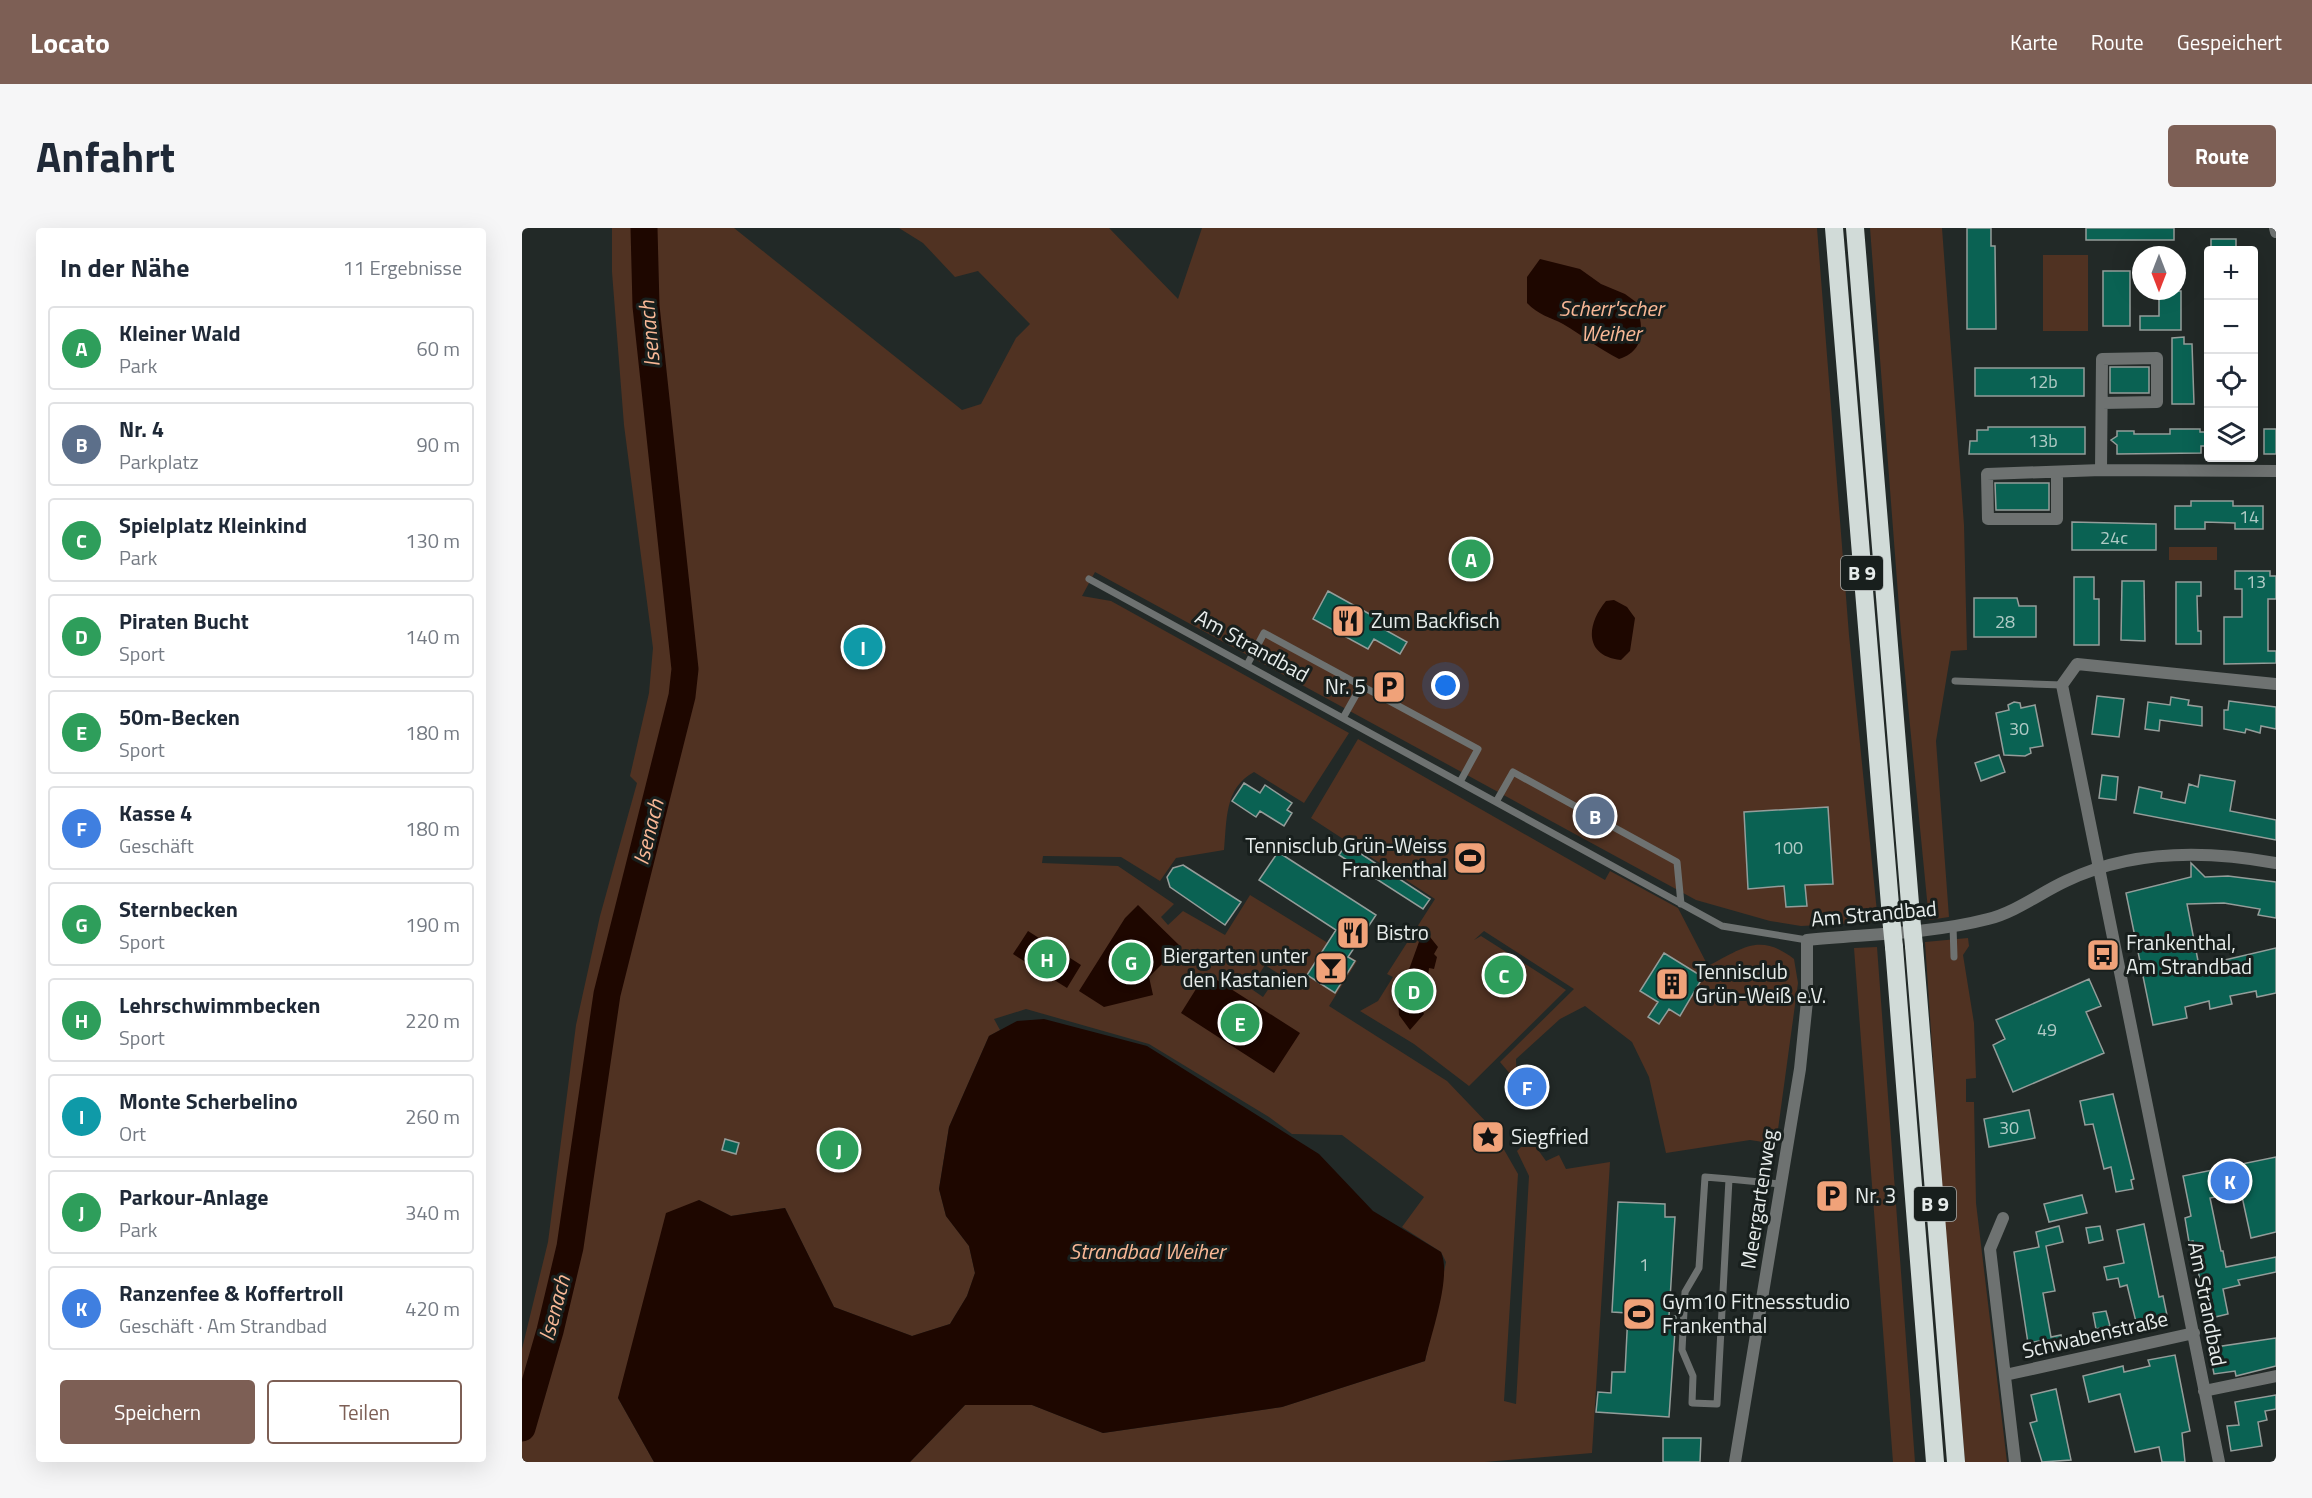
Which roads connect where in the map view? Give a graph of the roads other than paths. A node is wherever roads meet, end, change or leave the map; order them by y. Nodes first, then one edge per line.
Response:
1 (1834, 228) edge
2 (1855, 228) edge
3 (2102, 403) junction
4 (2101, 470) junction
5 (2276, 471) edge
6 (2057, 474) junction
7 (1089, 579) dead end
8 (1247, 665) junction
9 (1956, 681) dead end
10 (2276, 684) edge
11 (2062, 685) junction
12 (1361, 686) junction
13 (1343, 718) junction
14 (1460, 782) junction
15 (1496, 802) junction
16 (2276, 863) edge
17 (2099, 869) junction
18 (1681, 904) junction
19 (1953, 926) junction
20 (1807, 940) junction
21 (1954, 957) dead end
22 (1729, 1179) junction
23 (1781, 1184) junction
24 (2003, 1218) dead end
25 (2194, 1333) junction
26 (2006, 1375) junction
27 (2276, 1376) edge
28 (2205, 1391) junction
29 (1735, 1462) edge
30 (1935, 1462) edge
31 (1956, 1462) edge
32 (2015, 1462) edge
33 (2219, 1462) edge

1 - 30 highway, B 9, bridge
2 - 31 highway, B 9, bridge
3 - 3 street
3 - 4 street
4 - 5 street
4 - 6 street
6 - 6 street
7 - 8 lane, Am Strandbad
8 - 12 lane
8 - 13 lane, Am Strandbad
9 - 11 lane
10 - 11 street
11 - 17 street
12 - 13 lane
12 - 14 lane
13 - 14 lane, Am Strandbad
14 - 15 lane, Am Strandbad
15 - 18 lane, Am Strandbad
15 - 18 lane
16 - 17 street
17 - 19 street, Am Strandbad
17 - 25 street, Am Strandbad
18 - 20 lane, Am Strandbad
19 - 20 street, Am Strandbad
19 - 21 lane
20 - 23 street, Meergartenweg
22 - 22 lane
22 - 23 lane
23 - 29 street, Meergartenweg
24 - 26 street, Schwabenstraße
25 - 26 street, Schwabenstraße
25 - 28 street, Am Strandbad
26 - 32 street, Schwabenstraße
27 - 28 street
28 - 33 street, Am Strandbad

